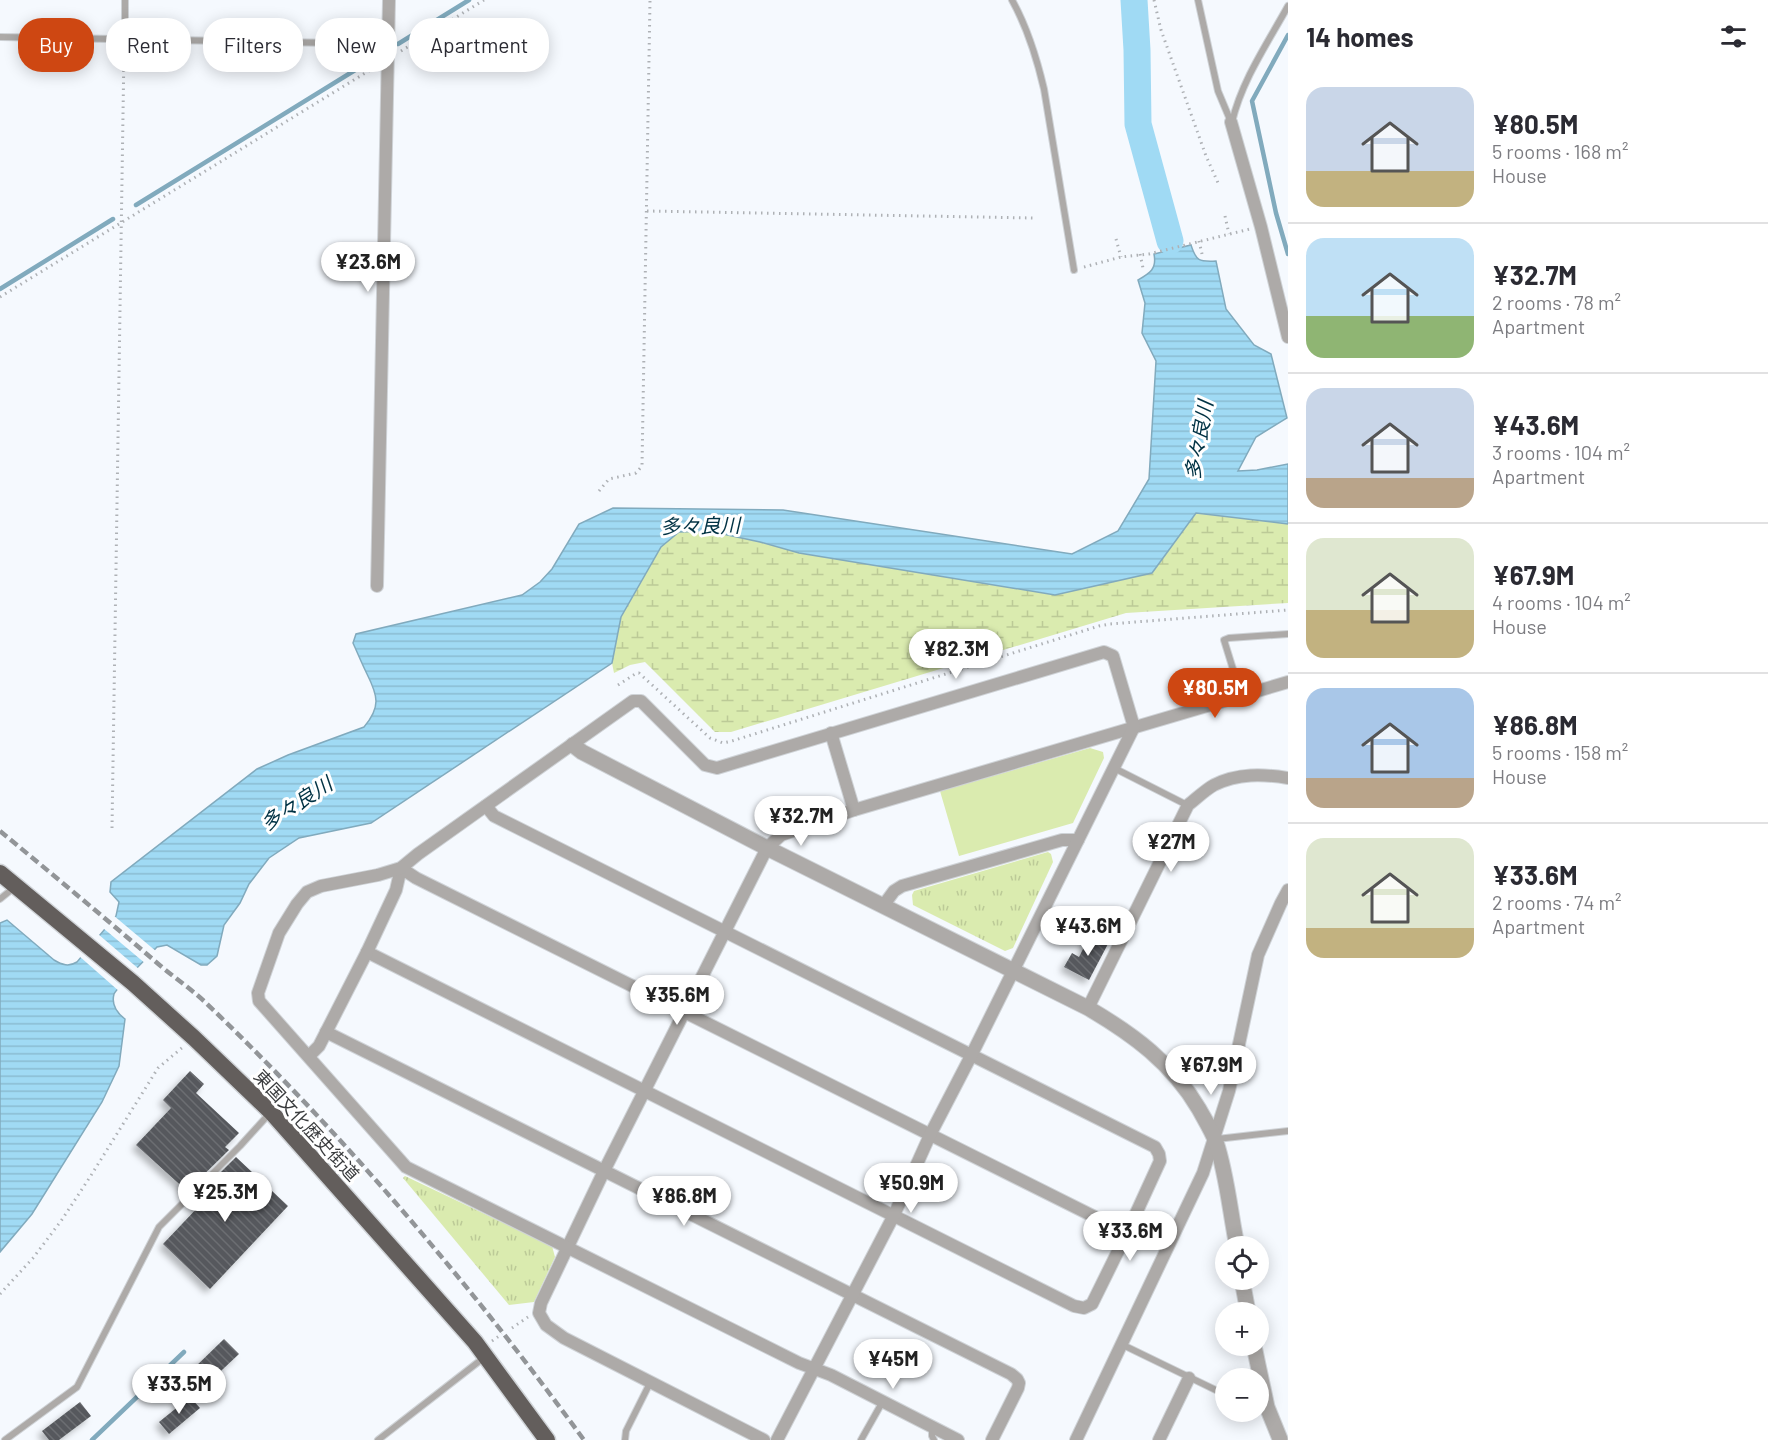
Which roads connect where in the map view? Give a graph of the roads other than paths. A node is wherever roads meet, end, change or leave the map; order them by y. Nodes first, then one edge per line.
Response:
1 (125, 0) edge
2 (388, 0) edge
3 (1012, 0) edge
4 (1198, 0) edge
5 (1288, 6) edge
6 (125, 18) edge
7 (388, 18) edge
8 (0, 37) edge
9 (106, 39) edge
10 (191, 40) edge
11 (315, 43) edge
12 (388, 72) edge
13 (1231, 122) junction
14 (1074, 270) road end
15 (1288, 337) edge
16 (377, 586) dead end
17 (1288, 634) edge
18 (1288, 682) edge
19 (1240, 695) junction
20 (1134, 727) junction
21 (831, 733) junction
22 (573, 745) junction
23 (1114, 768) junction
24 (1288, 777) edge
25 (486, 806) junction
26 (1188, 806) junction
27 (854, 810) junction
28 (1078, 840) junction
29 (766, 848) junction
30 (401, 868) junction
31 (0, 873) edge
32 (16, 886) junction
33 (1288, 890) edge
34 (0, 899) edge
35 (883, 906) junction
36 (725, 932) junction
37 (367, 952) junction
38 (1013, 972) junction
39 (1088, 1008) junction
40 (684, 1012) junction
41 (326, 1032) junction
42 (972, 1054) junction
43 (309, 1056) junction
44 (644, 1092) junction
45 (270, 1112) junction
46 (1288, 1131) edge
47 (930, 1135) junction
48 (1215, 1139) junction
49 (604, 1171) junction
50 (894, 1215) junction
51 (1127, 1233) junction
52 (1235, 1236) edge
53 (567, 1248) junction
54 (853, 1294) junction
55 (1122, 1345) junction
56 (488, 1349) junction
57 (814, 1368) junction
58 (1189, 1378) junction
59 (650, 1383) junction
60 (1215, 1390) edge
61 (883, 1401) junction
62 (1269, 1418) edge
63 (933, 1434) edge
64 (1281, 1439) edge
65 (5, 1440) edge
66 (378, 1440) edge
67 (547, 1440) edge
68 (625, 1440) edge
69 (764, 1440) edge
70 (777, 1440) edge
71 (861, 1440) edge
72 (958, 1440) edge
73 (992, 1440) edge
74 (1076, 1440) edge
75 (1160, 1440) edge

1 - 6 lane
2 - 7 street
3 - 14 lane
4 - 13 lane
5 - 13 lane
8 - 9 lane
10 - 11 lane
12 - 16 street
13 - 15 street
17 - 19 lane
18 - 19 street
19 - 20 street
20 - 21 street
20 - 23 street
20 - 27 street
21 - 22 street
21 - 27 street
22 - 25 street
22 - 29 street
23 - 26 lane
23 - 28 street
24 - 26 street
25 - 30 street
25 - 36 street
26 - 39 street
27 - 29 street
28 - 35 street
28 - 38 street
29 - 35 street
29 - 36 street
30 - 37 street
30 - 40 street
30 - 43 street
31 - 32 highway, 東国文化歴史街道
32 - 34 lane
32 - 45 highway, 東国文化歴史街道
33 - 48 street
35 - 38 street
36 - 40 street
36 - 42 street
37 - 41 street
37 - 44 street
38 - 39 street
38 - 42 street
39 - 48 street
40 - 44 street
40 - 47 street
41 - 43 street
41 - 49 street
42 - 47 street
42 - 51 street
43 - 53 street
44 - 49 street
44 - 50 street
45 - 56 highway, 東国文化歴史街道
45 - 65 lane
46 - 48 lane
47 - 50 street
47 - 51 street
48 - 52 street
48 - 55 street
49 - 53 street
49 - 54 street
50 - 51 street
50 - 54 street
53 - 57 street
53 - 59 street
54 - 57 street
54 - 73 street
55 - 58 lane
55 - 74 street
56 - 66 lane
56 - 67 highway, 東国文化歴史街道
57 - 61 street
57 - 70 street
58 - 60 lane
58 - 75 street
59 - 68 lane
59 - 69 street
61 - 63 street
61 - 71 lane
62 - 64 street
63 - 72 street

